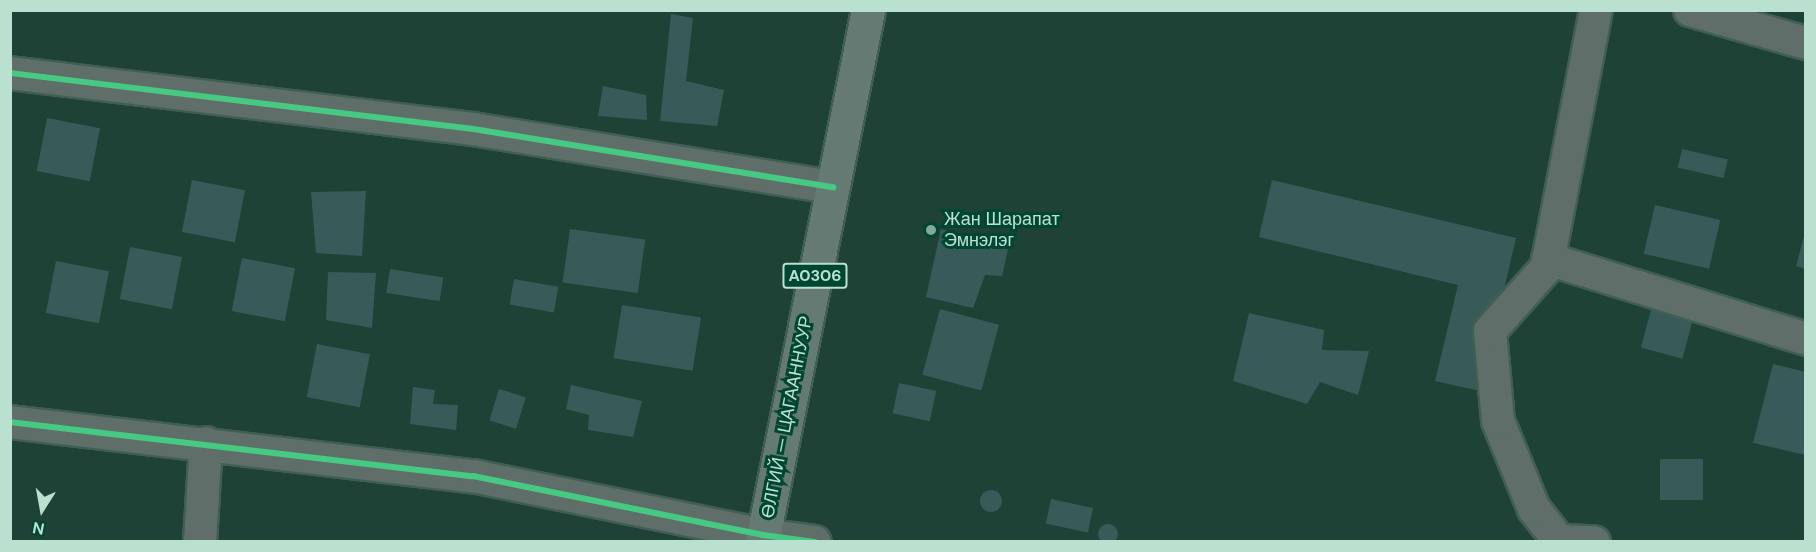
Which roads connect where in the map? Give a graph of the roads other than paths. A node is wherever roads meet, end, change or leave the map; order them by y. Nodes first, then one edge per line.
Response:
1 (868, 10) edge
2 (1596, 10) edge
3 (1690, 10) edge
4 (1806, 44) edge
5 (10, 73) edge
6 (833, 187) junction
7 (1548, 259) junction
8 (1806, 339) edge
9 (10, 422) edge
10 (206, 443) junction
11 (763, 538) edge
12 (1561, 541) edge
13 (200, 542) edge
14 (815, 542) edge
15 (1594, 542) edge

1 - 6 highway, ӨЛГИЙ — ЦАГААННУУР / A0306
2 - 7 street
3 - 4 street
5 - 6 street
6 - 11 highway, ӨЛГИЙ — ЦАГААННУУР / A0306
7 - 8 street
7 - 12 street
9 - 10 street
10 - 11 street
10 - 13 street
11 - 14 street
12 - 15 street

